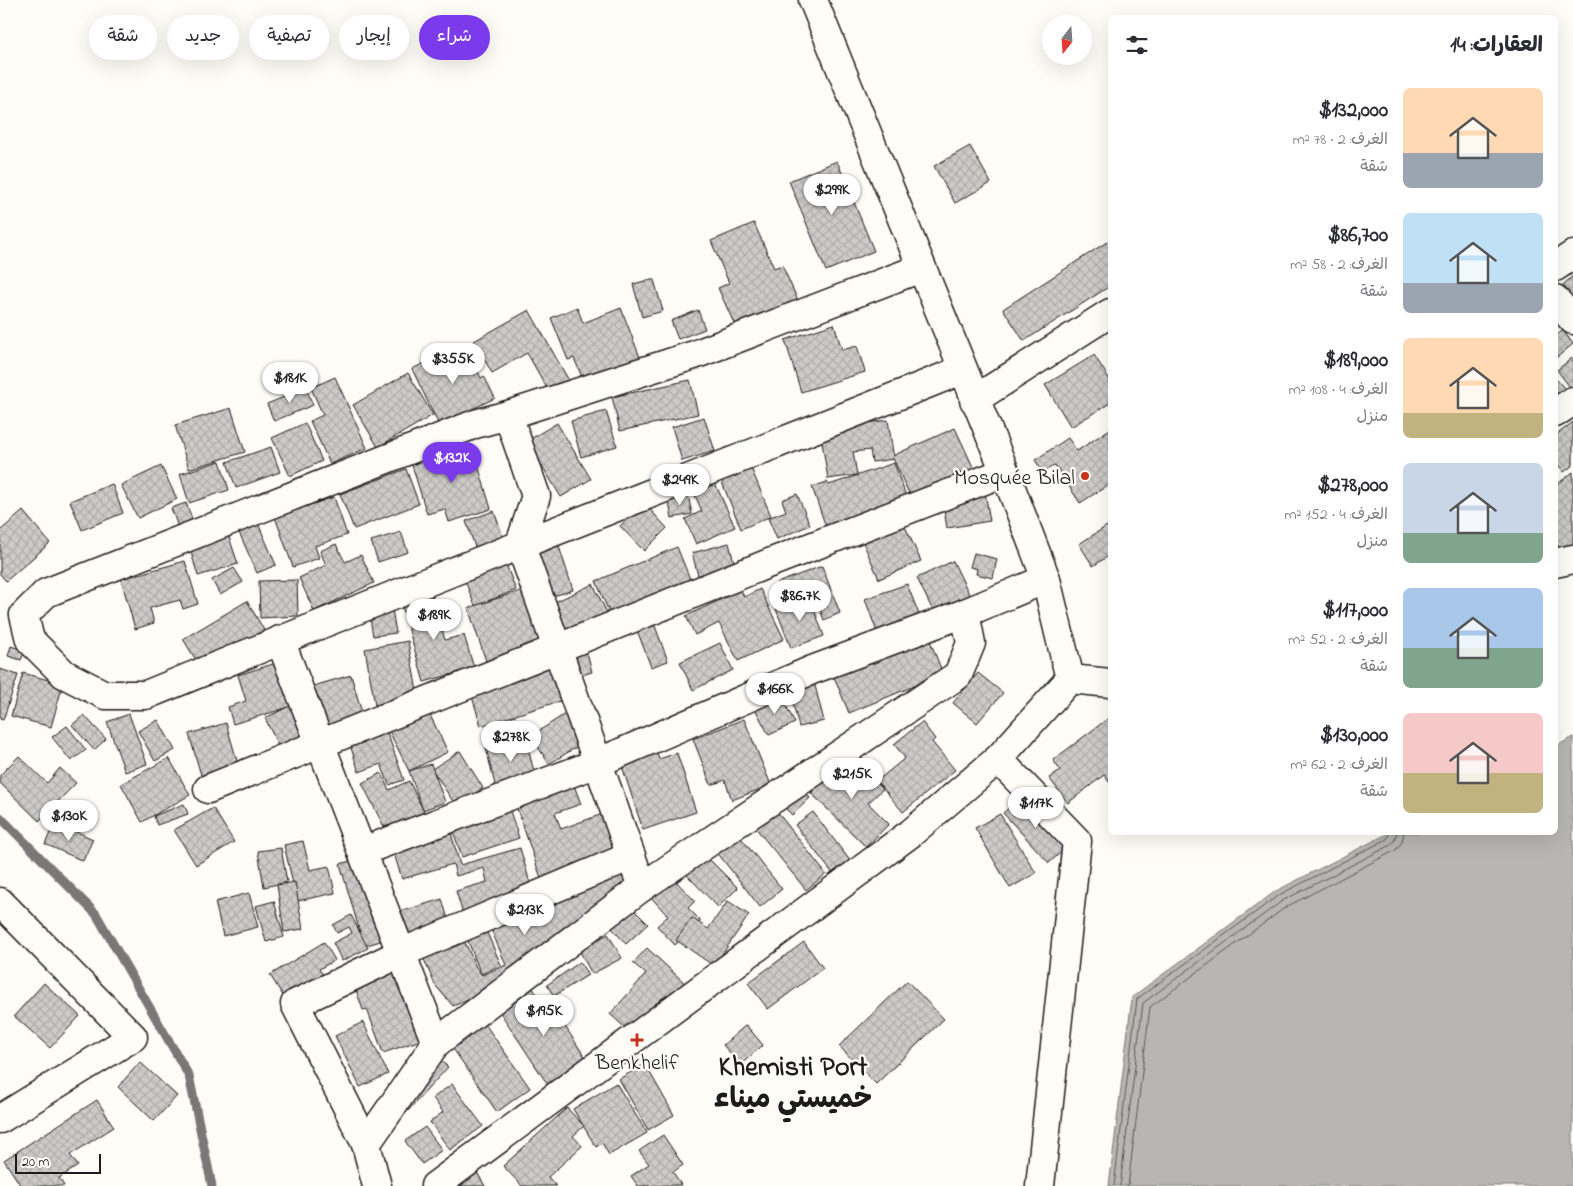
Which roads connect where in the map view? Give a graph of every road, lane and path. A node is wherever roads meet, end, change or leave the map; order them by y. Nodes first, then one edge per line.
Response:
1 (813, 0) edge
2 (1573, 255) edge
3 (1558, 265) edge
4 (921, 268) junction
5 (1558, 302) edge
6 (1108, 313) edge
7 (1573, 320) edge
8 (962, 370) junction
9 (974, 400) junction
10 (1573, 401) edge
11 (1558, 412) edge
12 (508, 415) junction
13 (1005, 472) junction
14 (520, 544) junction
15 (1573, 559) edge
16 (1558, 562) edge
17 (1046, 579) junction
18 (965, 613) junction
19 (280, 640) junction
20 (557, 649) junction
21 (1070, 679) junction
22 (1108, 683) edge
23 (321, 743) junction
24 (998, 759) junction
25 (598, 763) junction
26 (208, 789) dead end
27 (363, 851) junction
28 (631, 856) junction
29 (642, 887) junction
30 (0, 902) edge
31 (401, 952) junction
32 (436, 1043) junction
33 (3, 1111) edge
34 (366, 1144) junction
35 (377, 1186) edge
36 (435, 1186) edge
37 (1040, 1186) edge

1 - 4 street
2 - 3 street
4 - 8 street
4 - 12 street
5 - 7 street
6 - 9 street
8 - 9 street
8 - 14 street
9 - 13 street
10 - 11 street
12 - 14 street
12 - 19 street
13 - 17 street
13 - 20 street
14 - 19 street
14 - 20 street
15 - 16 street
17 - 18 street
17 - 21 street
18 - 25 street
18 - 29 street
19 - 23 street
20 - 23 street
20 - 25 street
21 - 22 street
21 - 24 street
23 - 26 street
23 - 27 street
24 - 36 street
24 - 37 street
25 - 27 street
25 - 28 street
27 - 31 street
28 - 29 street
28 - 31 street
29 - 32 street
30 - 33 street
31 - 32 street
31 - 34 street
32 - 34 street
34 - 35 street

